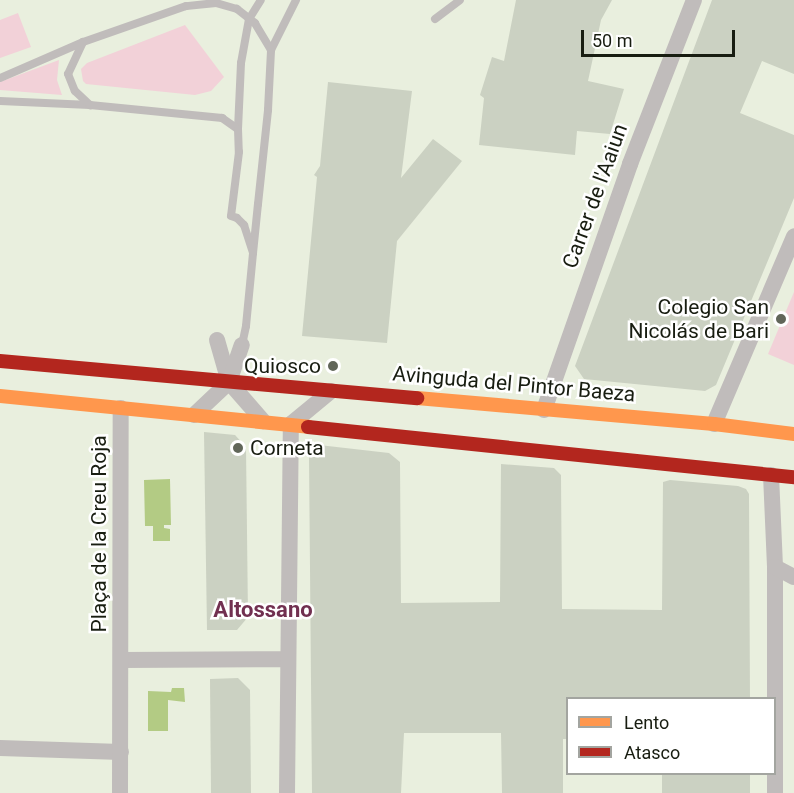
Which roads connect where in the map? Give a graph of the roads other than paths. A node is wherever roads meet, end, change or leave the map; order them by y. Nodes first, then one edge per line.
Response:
1 (261, 0) edge
2 (296, 0) edge
3 (460, 0) edge
4 (694, 0) edge
5 (249, 19) junction
6 (435, 19) dead end
7 (83, 42) junction
8 (271, 50) junction
9 (0, 78) edge
10 (0, 100) edge
11 (90, 105) junction
12 (238, 129) junction
13 (794, 236) edge
14 (254, 253) junction
15 (218, 340) dead end
16 (242, 345) joint
17 (0, 361) edge
18 (229, 382) junction
19 (331, 391) junction
20 (0, 396) edge
21 (121, 408) junction
22 (544, 410) junction
23 (194, 415) junction
24 (262, 421) junction
25 (291, 424) junction
26 (714, 424) junction
27 (794, 434) edge
28 (771, 475) junction
29 (794, 477) edge
30 (775, 567) junction
31 (794, 577) edge
32 (287, 659) junction
33 (123, 660) junction
34 (774, 697) edge
35 (0, 748) edge
36 (121, 752) junction
37 (774, 775) edge
38 (120, 793) edge
39 (287, 793) edge
40 (774, 793) edge

1 - 5 lane
2 - 8 lane
3 - 6 lane
4 - 22 street, Carrer de l'Aaiun
5 - 7 lane
5 - 8 lane
5 - 12 lane
7 - 9 lane
7 - 11 lane
8 - 14 lane
10 - 11 lane
11 - 12 lane
12 - 14 lane
13 - 26 street
14 - 16 lane
15 - 18 street
16 - 18 street
17 - 18 street, Avinguda del Pintor Baeza
18 - 19 street, Avinguda del Pintor Baeza
18 - 23 street
18 - 24 street
19 - 22 street, Avinguda del Pintor Baeza
19 - 25 street
20 - 21 street
21 - 23 street
21 - 33 street, Plaça de la Creu Roja
22 - 26 street, Avinguda del Pintor Baeza
23 - 24 street
24 - 25 street
25 - 28 street
25 - 32 street
26 - 27 street, Avinguda del Pintor Baeza
28 - 29 street
28 - 30 street
30 - 31 street
30 - 34 street
32 - 33 street, Plaça de la Creu Roja
32 - 39 street
33 - 36 street, Plaça de la Creu Roja
35 - 36 street
36 - 38 street, Plaça de la Creu Roja
37 - 40 street

